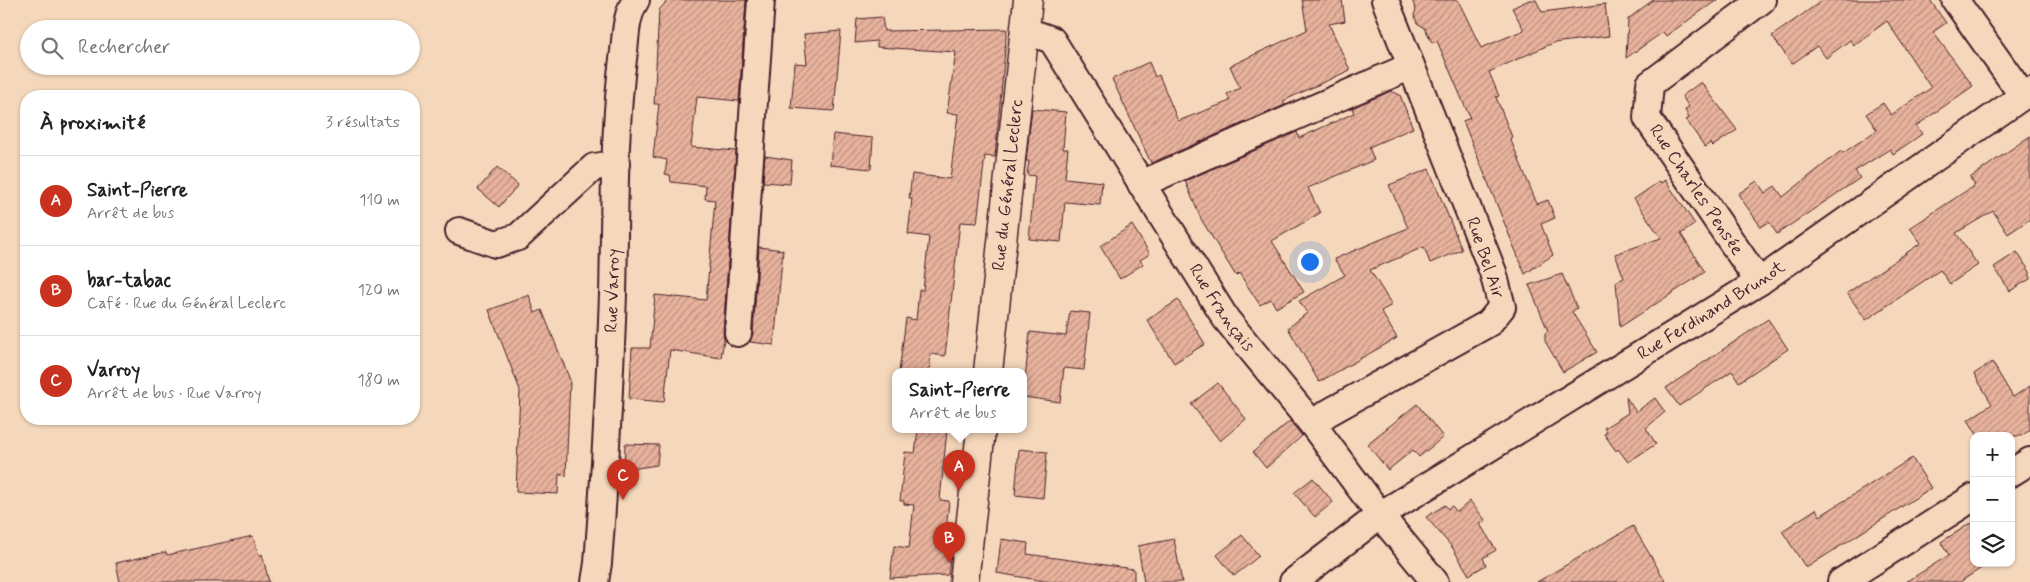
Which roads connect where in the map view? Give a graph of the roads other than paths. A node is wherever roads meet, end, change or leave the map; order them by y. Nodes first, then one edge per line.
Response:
1 (636, 0) edge
2 (761, 0) edge
3 (1028, 0) edge
4 (1385, 0) edge
5 (1762, 0) edge
6 (1955, 0) edge
7 (1024, 35) junction
8 (1411, 66) junction
9 (2027, 94) edge
10 (616, 164) junction
11 (1141, 184) junction
12 (459, 231) dead end
13 (1759, 282) junction
14 (738, 333) dead end
15 (988, 368) edge
16 (1313, 426) junction
17 (981, 433) edge
18 (2030, 461) edge
19 (2015, 470) edge
20 (1970, 500) edge
21 (1380, 515) junction
22 (595, 582) edge
23 (964, 582) edge
24 (1293, 582) edge
25 (1435, 582) edge
26 (1841, 582) edge

1 - 10 street, Rue Varroy
2 - 14 street
3 - 7 main road, Rue du Général Leclerc
4 - 8 street, Rue Bel Air
5 - 13 street, Rue Charles Pensée
6 - 9 street
7 - 11 street, Rue Français
7 - 15 main road, Rue du Général Leclerc
8 - 11 street
8 - 16 street, Rue Bel Air
9 - 13 street, Rue Ferdinand Brunot
10 - 12 street
10 - 22 street, Rue Varroy
11 - 16 street, Rue Français
13 - 21 street, Rue Ferdinand Brunot
16 - 21 street, Rue Français
17 - 23 main road
18 - 19 street
20 - 26 street
21 - 24 street, Rue Ferdinand Brunot
21 - 25 street, Rue Français

